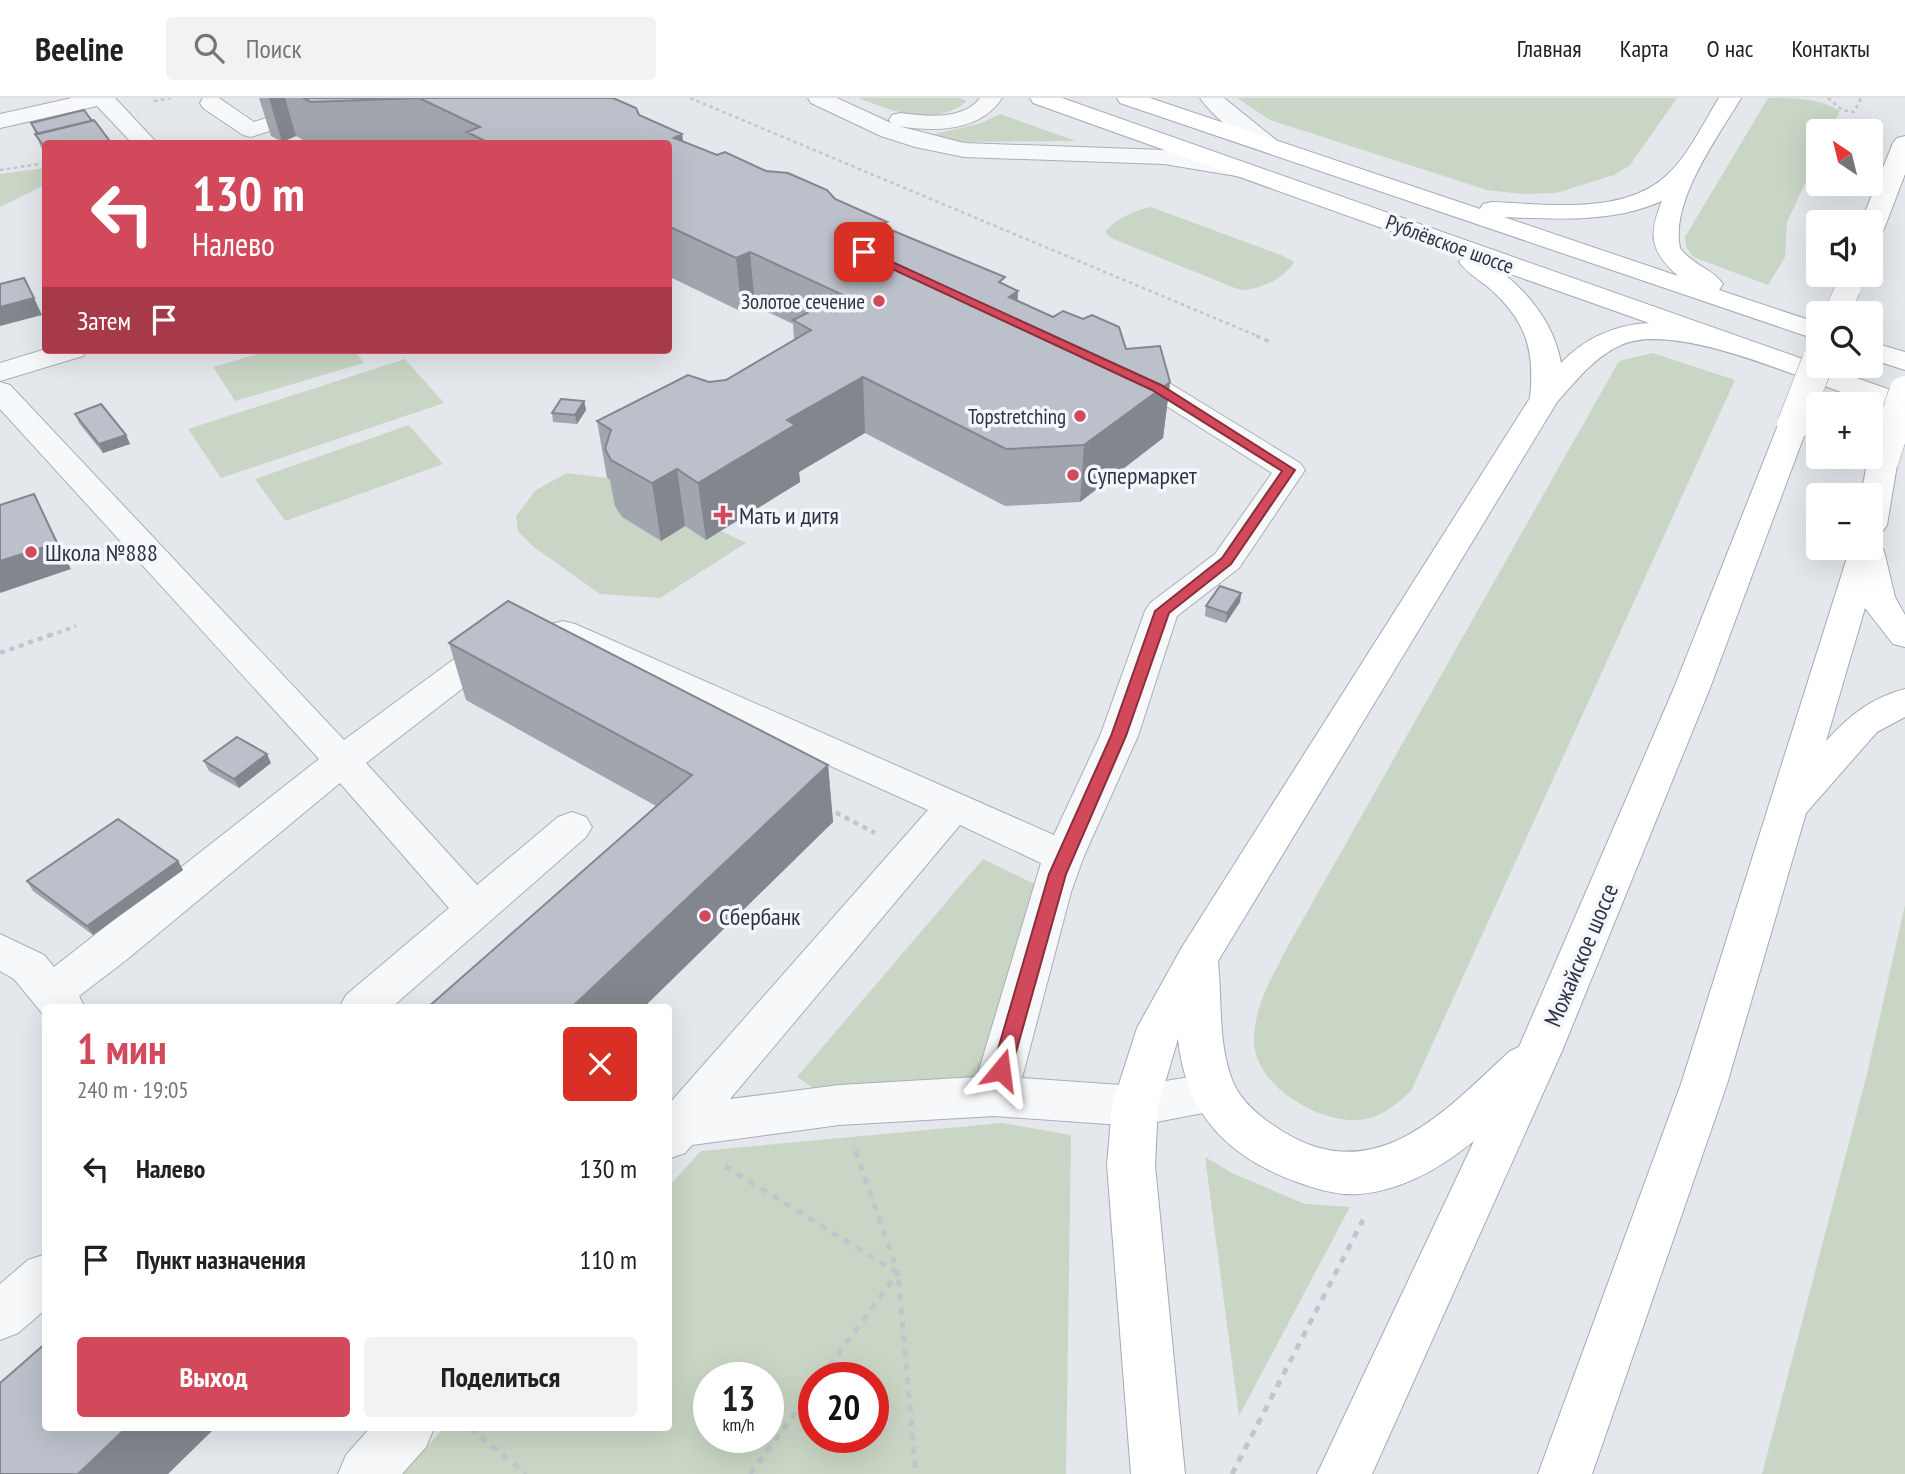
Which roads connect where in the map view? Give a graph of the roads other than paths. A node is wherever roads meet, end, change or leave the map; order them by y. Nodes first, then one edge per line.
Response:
1 (102, 98) edge
2 (819, 98) edge
3 (991, 98) edge
4 (1041, 98) edge
5 (1128, 98) edge
6 (1211, 98) edge
7 (1730, 98) edge
8 (211, 103) dead end
9 (337, 106) dead end
10 (846, 109) junction
11 (0, 121) edge
12 (256, 137) edge
13 (143, 140) edge
14 (1905, 143) edge
15 (1274, 148) junction
16 (1685, 169) junction
17 (1242, 170) junction
18 (1424, 200) junction
19 (1879, 210) edge
20 (1422, 234) junction
21 (1763, 313) junction
22 (1806, 328) edge
23 (1737, 345) junction
24 (60, 354) edge
25 (1883, 354) edge
26 (1094, 359) edge
27 (1905, 361) edge
28 (0, 372) edge
29 (1811, 378) edge
30 (0, 391) edge
31 (1905, 392) edge
32 (1545, 398) junction
33 (1905, 405) edge
34 (1879, 483) edge
35 (1863, 560) edge
36 (1868, 560) edge
37 (1905, 636) edge
38 (1905, 701) edge
39 (342, 761) junction
40 (954, 806) junction
41 (1786, 812) junction
42 (572, 827) dead end
43 (1064, 856) junction
44 (475, 910) junction
45 (0, 951) edge
46 (1198, 959) junction
47 (57, 1001) edge
48 (365, 1004) edge
49 (1541, 1051) junction
50 (1214, 1092) junction
51 (994, 1096) junction
52 (1135, 1106) junction
53 (674, 1132) edge
54 (42, 1281) edge
55 (0, 1316) edge
56 (404, 1431) edge
57 (365, 1474) edge
58 (1158, 1474) edge
59 (1344, 1474) edge
60 (1565, 1474) edge

1 - 11 street
1 - 13 street
2 - 10 street
3 - 10 street
4 - 17 main road, Рублёвское шоссе
5 - 15 main road, Рублёвское шоссе
6 - 15 street
7 - 16 main road
8 - 12 street
9 - 12 street
10 - 17 street
14 - 19 main road
15 - 18 main road, Рублёвское шоссе
16 - 18 main road
16 - 21 main road
17 - 20 main road, Рублёвское шоссе
18 - 21 main road, Рублёвское шоссе
20 - 23 main road, Рублёвское шоссе
20 - 32 main road
21 - 22 main road, Рублёвское шоссе
23 - 32 main road
23 - 33 main road, Рублёвское шоссе
24 - 28 street
25 - 27 main road
26 - 43 street
29 - 49 main road, Можайское шоссе, bridge
30 - 39 street
31 - 34 main road, bridge
32 - 46 main road
35 - 41 main road
36 - 37 main road
38 - 41 main road
39 - 40 street
39 - 44 street
39 - 47 street
40 - 43 street
40 - 53 street
41 - 60 main road
42 - 44 street
43 - 51 street
44 - 48 street
45 - 47 street
46 - 50 main road
46 - 52 main road
49 - 50 main road
49 - 59 main road, Можайское шоссе
50 - 52 street
51 - 52 street
51 - 53 street
52 - 58 main road
54 - 55 street
56 - 57 street

